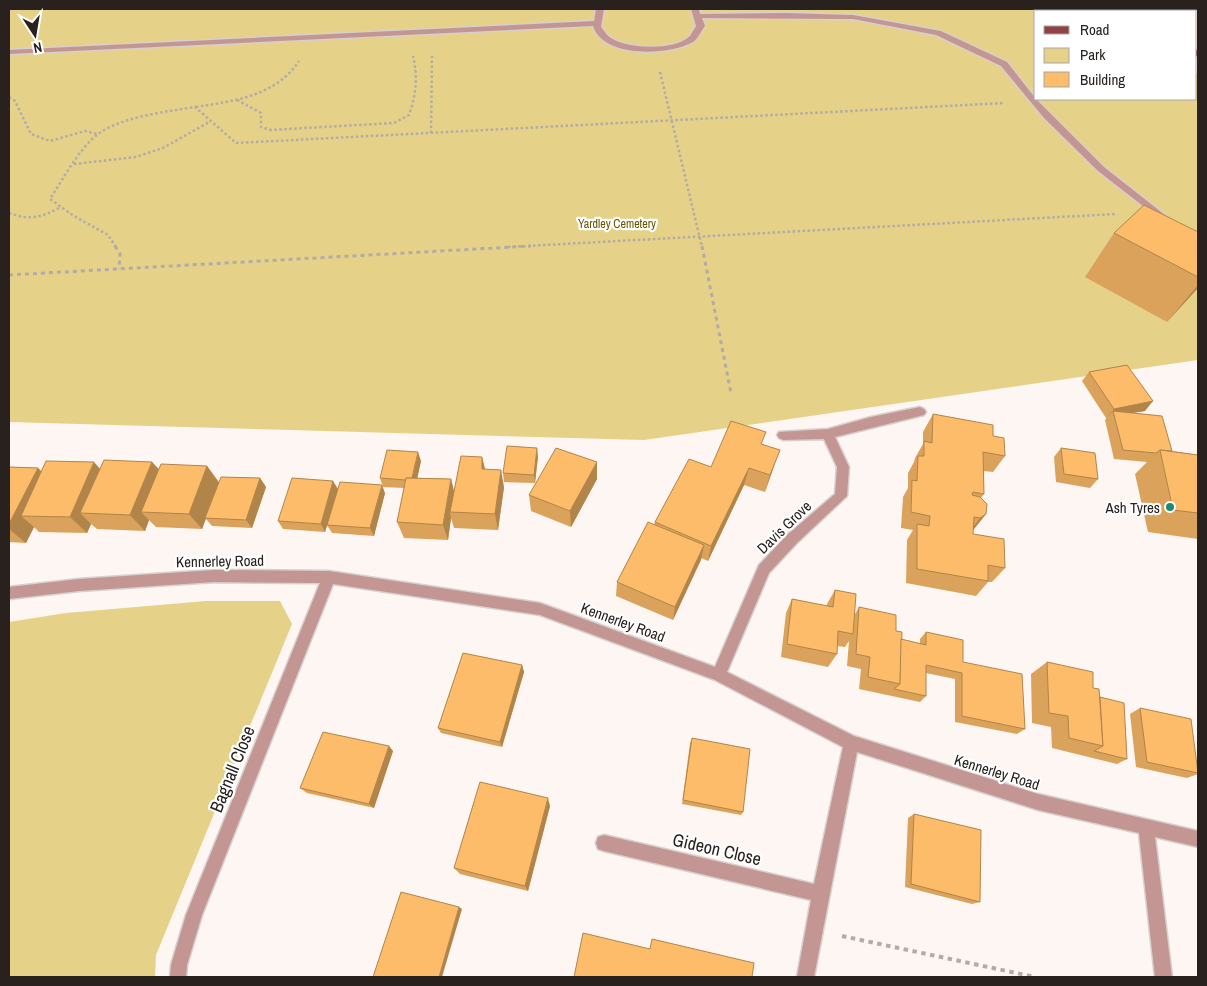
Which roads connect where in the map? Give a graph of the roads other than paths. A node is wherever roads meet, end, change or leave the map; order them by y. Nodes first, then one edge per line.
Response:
1 (600, 9) edge
2 (867, 9) edge
3 (698, 12) edge
4 (852, 17) junction
5 (596, 23) junction
6 (9, 52) edge
7 (1170, 222) edge
8 (920, 412) dead end
9 (828, 434) junction
10 (782, 435) dead end
11 (329, 576) junction
12 (9, 594) edge
13 (719, 675) junction
14 (851, 743) junction
15 (1146, 827) junction
16 (1198, 839) edge
17 (604, 843) dead end
18 (820, 894) junction
19 (178, 977) edge
20 (805, 977) edge
21 (1164, 977) edge

1 - 5 street
2 - 4 street
3 - 4 street
3 - 5 street
4 - 7 street
5 - 6 street
8 - 9 street
9 - 10 street
9 - 13 street, Davis Grove
11 - 12 street, Kennerley Road
11 - 13 street, Kennerley Road
11 - 19 street, Bagnall Close
13 - 14 street, Kennerley Road
14 - 15 street, Kennerley Road
14 - 18 street
15 - 16 street, Kennerley Road
15 - 21 street
17 - 18 street, Gideon Close
18 - 20 street

